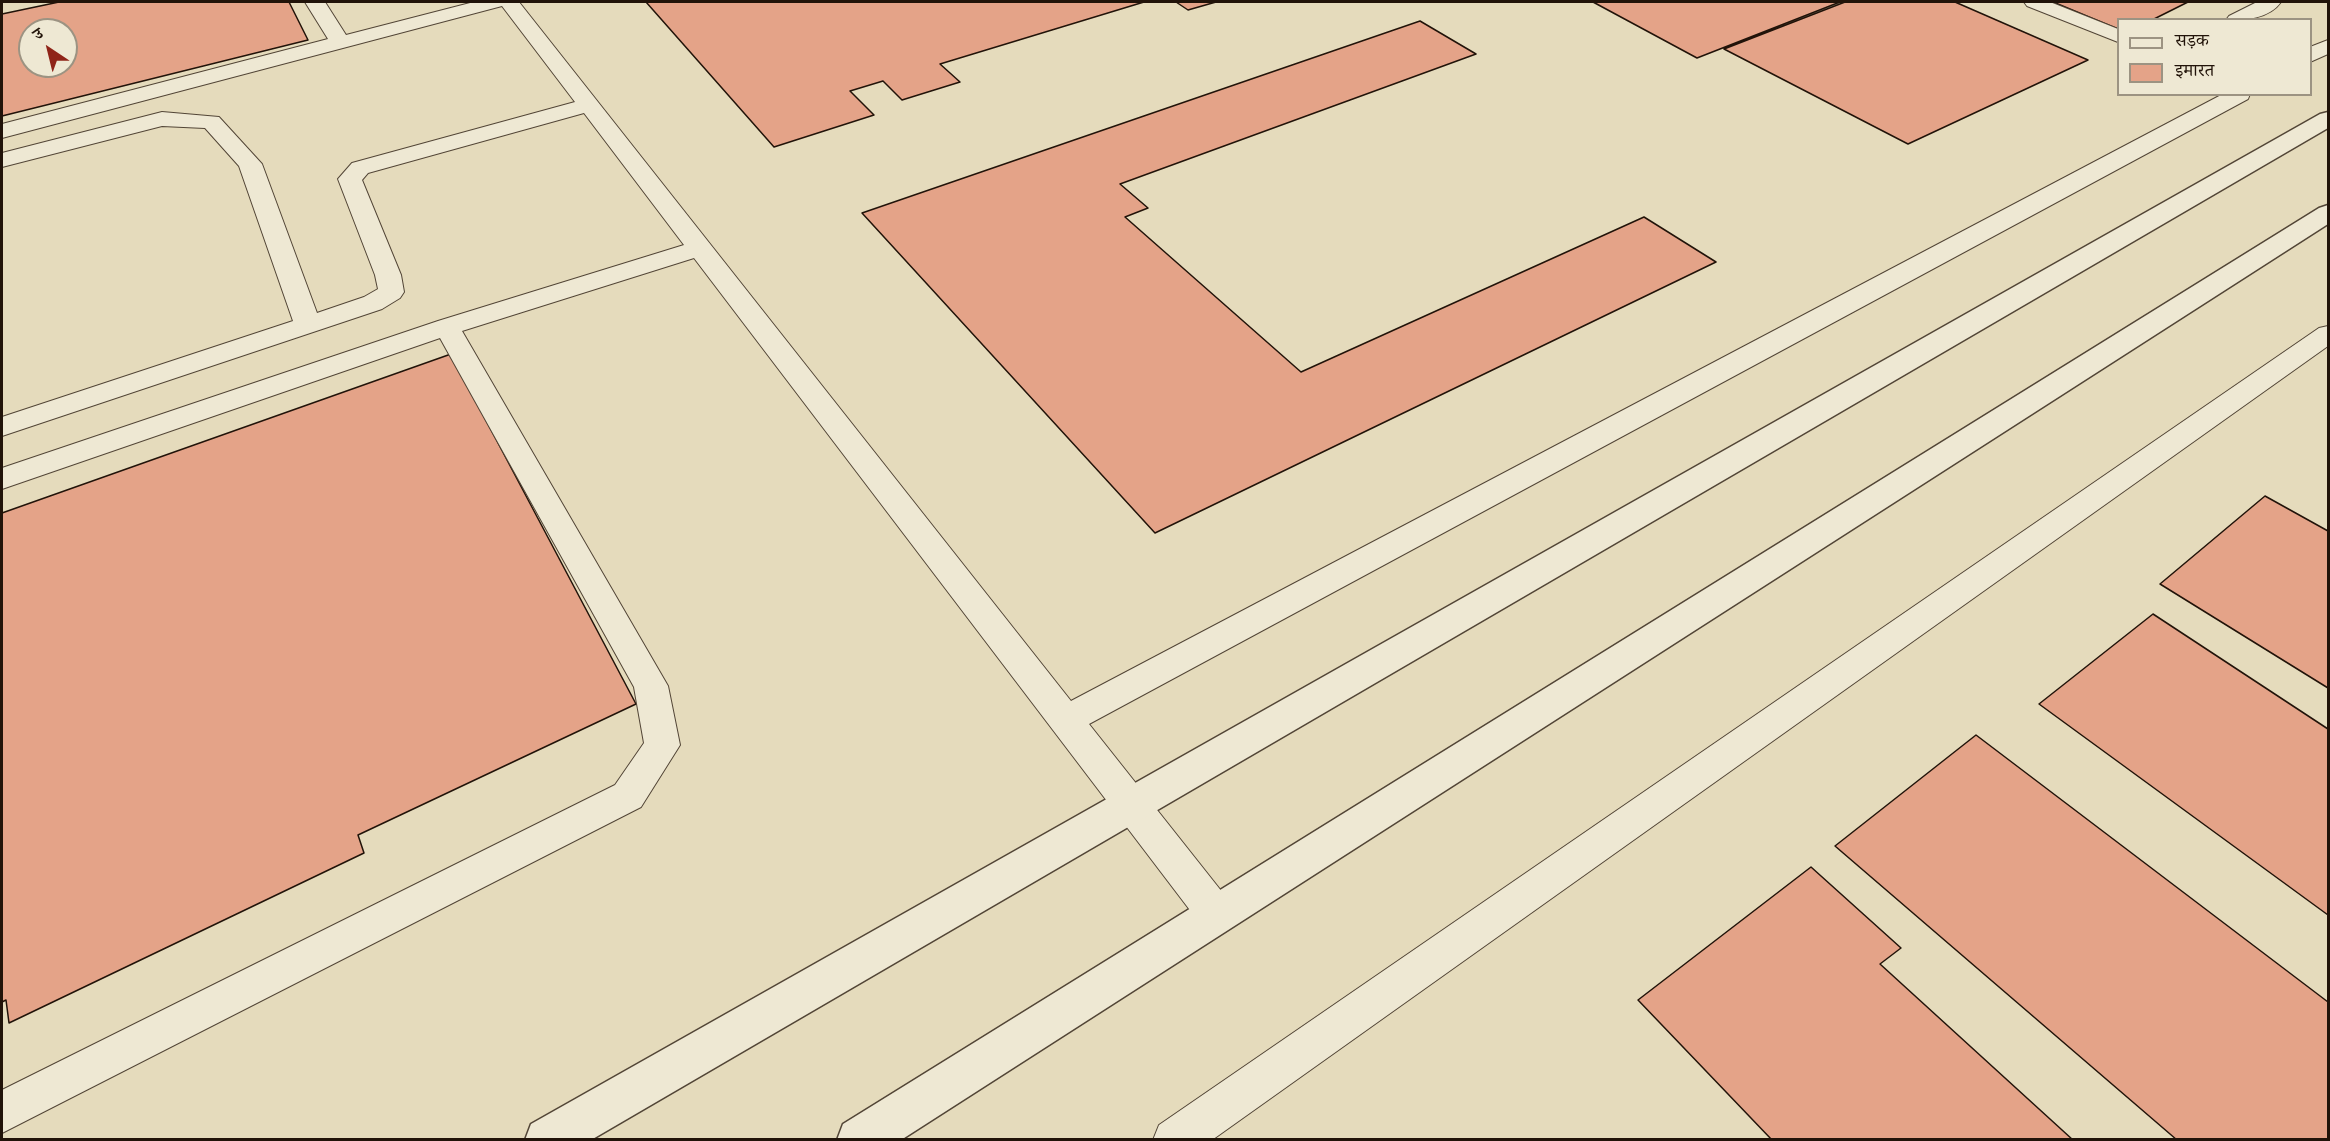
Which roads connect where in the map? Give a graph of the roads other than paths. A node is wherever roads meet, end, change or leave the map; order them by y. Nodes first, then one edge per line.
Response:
1 (315, 2) edge
2 (495, 2) edge
3 (509, 2) edge
4 (2034, 2) edge
5 (2271, 2) edge
6 (2240, 18) edge
7 (2117, 36) edge
8 (340, 42) junction
9 (2328, 46) edge
10 (2312, 55) edge
11 (2236, 96) edge
12 (589, 105) junction
13 (2328, 118) edge
14 (2, 131) edge
15 (2, 160) edge
16 (2328, 213) edge
17 (700, 248) junction
18 (308, 325) junction
19 (447, 327) junction
20 (2328, 334) edge
21 (2, 427) edge
22 (2, 479) edge
23 (1066, 720) junction
24 (1130, 804) junction
25 (1216, 915) junction
26 (2, 1112) edge
27 (547, 1140) edge
28 (859, 1140) edge
29 (1174, 1140) edge

1 - 8 lane
2 - 8 lane
3 - 12 lane
4 - 7 lane
5 - 6 lane
8 - 14 lane
9 - 10 lane
11 - 23 lane
12 - 17 lane
12 - 18 lane
13 - 24 street
15 - 18 lane
16 - 25 street
17 - 19 lane
17 - 23 lane
18 - 21 lane
19 - 22 lane
19 - 26 lane
20 - 29 lane
23 - 24 lane
24 - 25 lane
24 - 27 street
25 - 28 street

